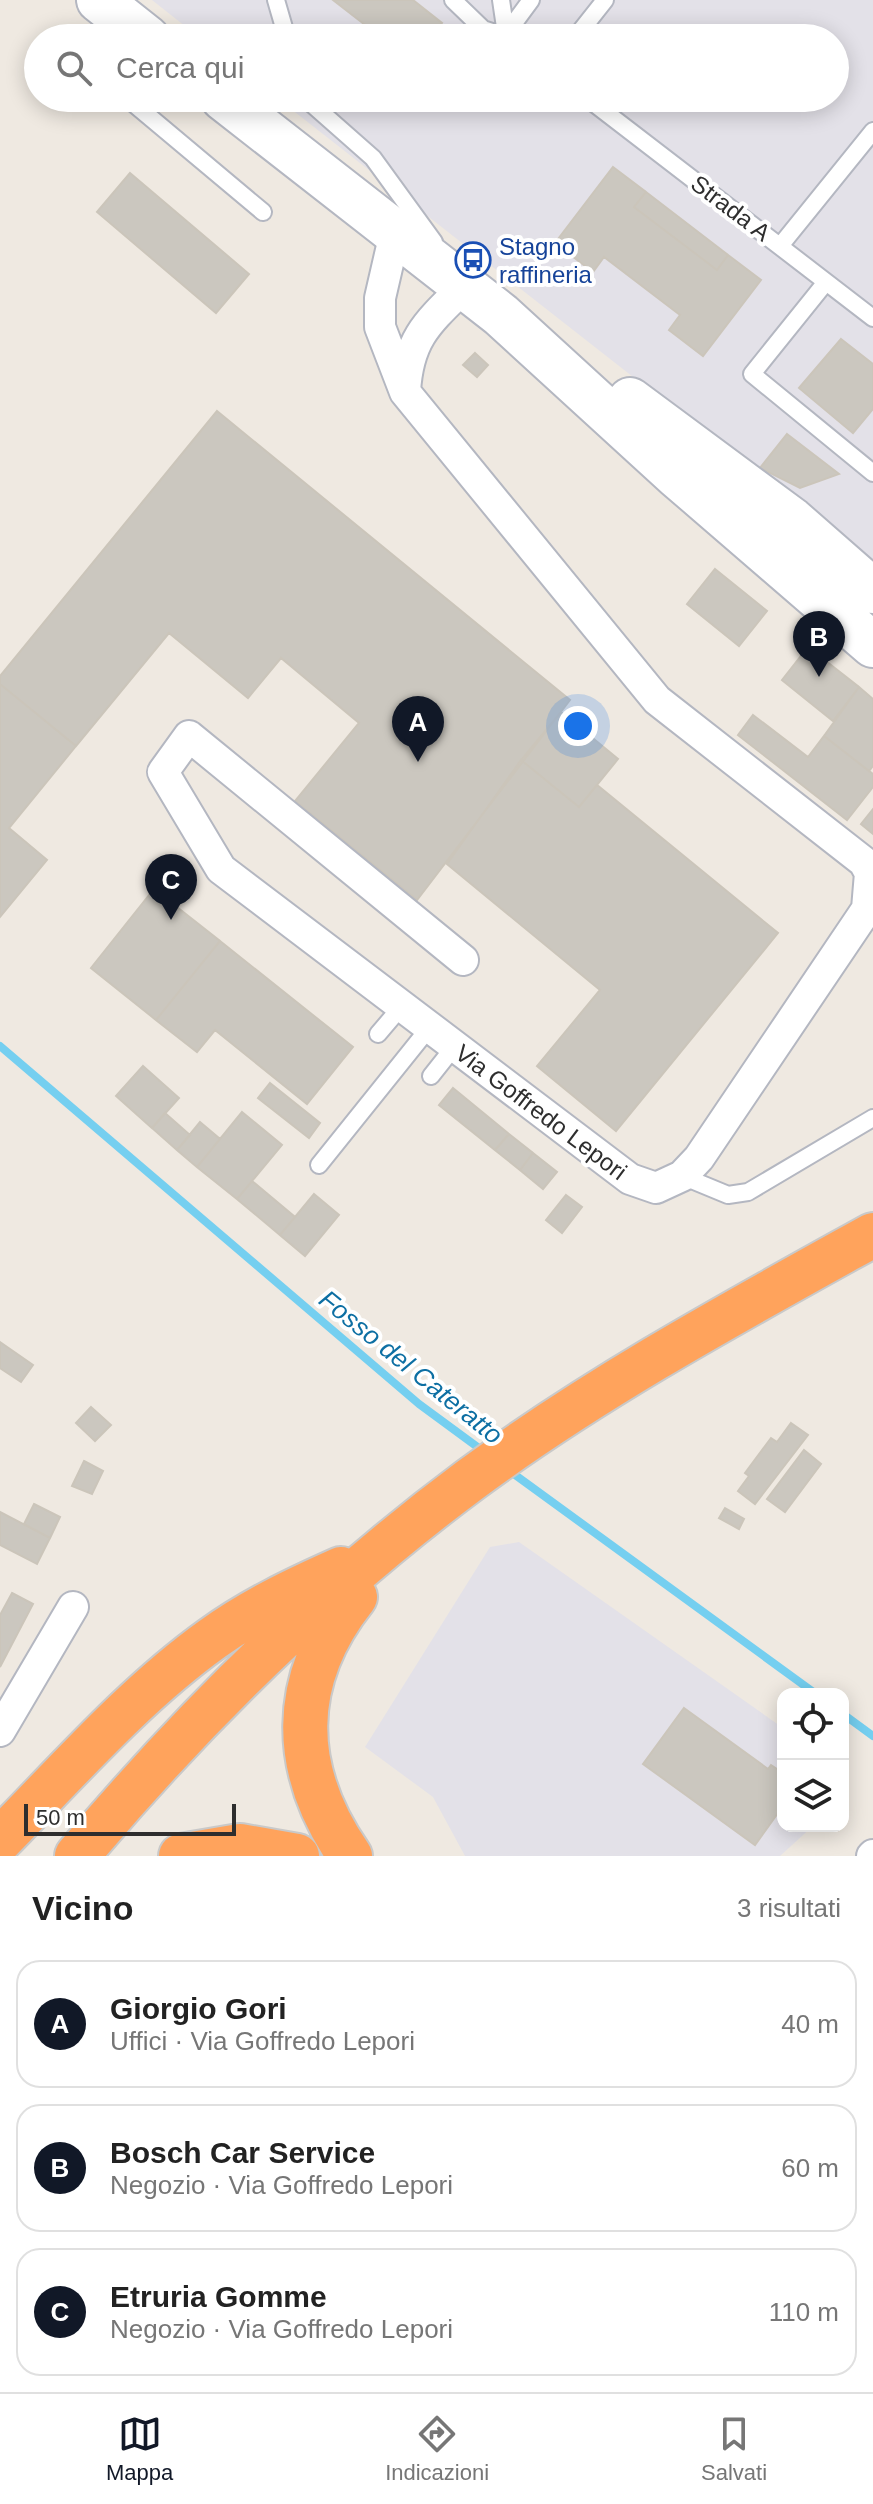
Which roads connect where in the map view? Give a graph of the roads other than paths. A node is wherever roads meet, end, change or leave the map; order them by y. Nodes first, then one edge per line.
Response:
1 (99, 0) edge
2 (453, 0) edge
3 (501, 0) edge
4 (531, 0) edge
5 (605, 0) edge
6 (278, 1) edge
7 (129, 24) edge
8 (284, 24) edge
9 (478, 24) edge
10 (506, 24) edge
11 (516, 24) edge
12 (586, 24) edge
13 (144, 112) edge
14 (241, 112) edge
15 (321, 112) edge
16 (605, 112) edge
17 (873, 131) edge
18 (263, 212) dead end
19 (395, 233) junction
20 (780, 246) junction
21 (826, 282) junction
22 (464, 287) junction
23 (501, 315) junction
24 (873, 318) edge
25 (539, 338) junction
26 (405, 392) junction
27 (873, 473) edge
28 (873, 591) edge
29 (873, 645) edge
30 (872, 874) edge
31 (463, 960) dead end
32 (401, 1007) junction
33 (429, 1028) junction
34 (378, 1034) dead end
35 (454, 1047) junction
36 (431, 1076) dead end
37 (873, 1118) edge
38 (319, 1165) dead end
39 (682, 1176) junction
40 (873, 1235) edge
41 (417, 1521) junction
42 (379, 1552) junction
43 (73, 1607) dead end
44 (0, 1731) edge
45 (0, 1840) edge
46 (77, 1856) edge
47 (181, 1856) edge
48 (297, 1856) edge
49 (350, 1856) edge

1 - 7 main road
2 - 9 lane
3 - 10 lane
4 - 11 lane
5 - 12 lane
6 - 8 lane
13 - 18 lane
14 - 19 main road
15 - 25 lane
16 - 20 lane, Strada A
17 - 20 lane
19 - 22 main road
19 - 26 street
20 - 21 lane, Strada A
21 - 24 lane, Strada A
21 - 27 lane
22 - 23 main road
22 - 26 street
23 - 25 main road
23 - 29 main road
25 - 28 main road
26 - 30 street
30 - 39 street
31 - 32 street, Via Goffredo Lepori
32 - 33 street, Via Goffredo Lepori
32 - 34 lane
33 - 35 street, Via Goffredo Lepori
33 - 38 lane
35 - 36 lane
35 - 39 street, Via Goffredo Lepori
37 - 39 lane
40 - 41 highway
41 - 42 highway
41 - 49 highway
42 - 45 highway
42 - 46 highway
43 - 44 street
47 - 48 highway

